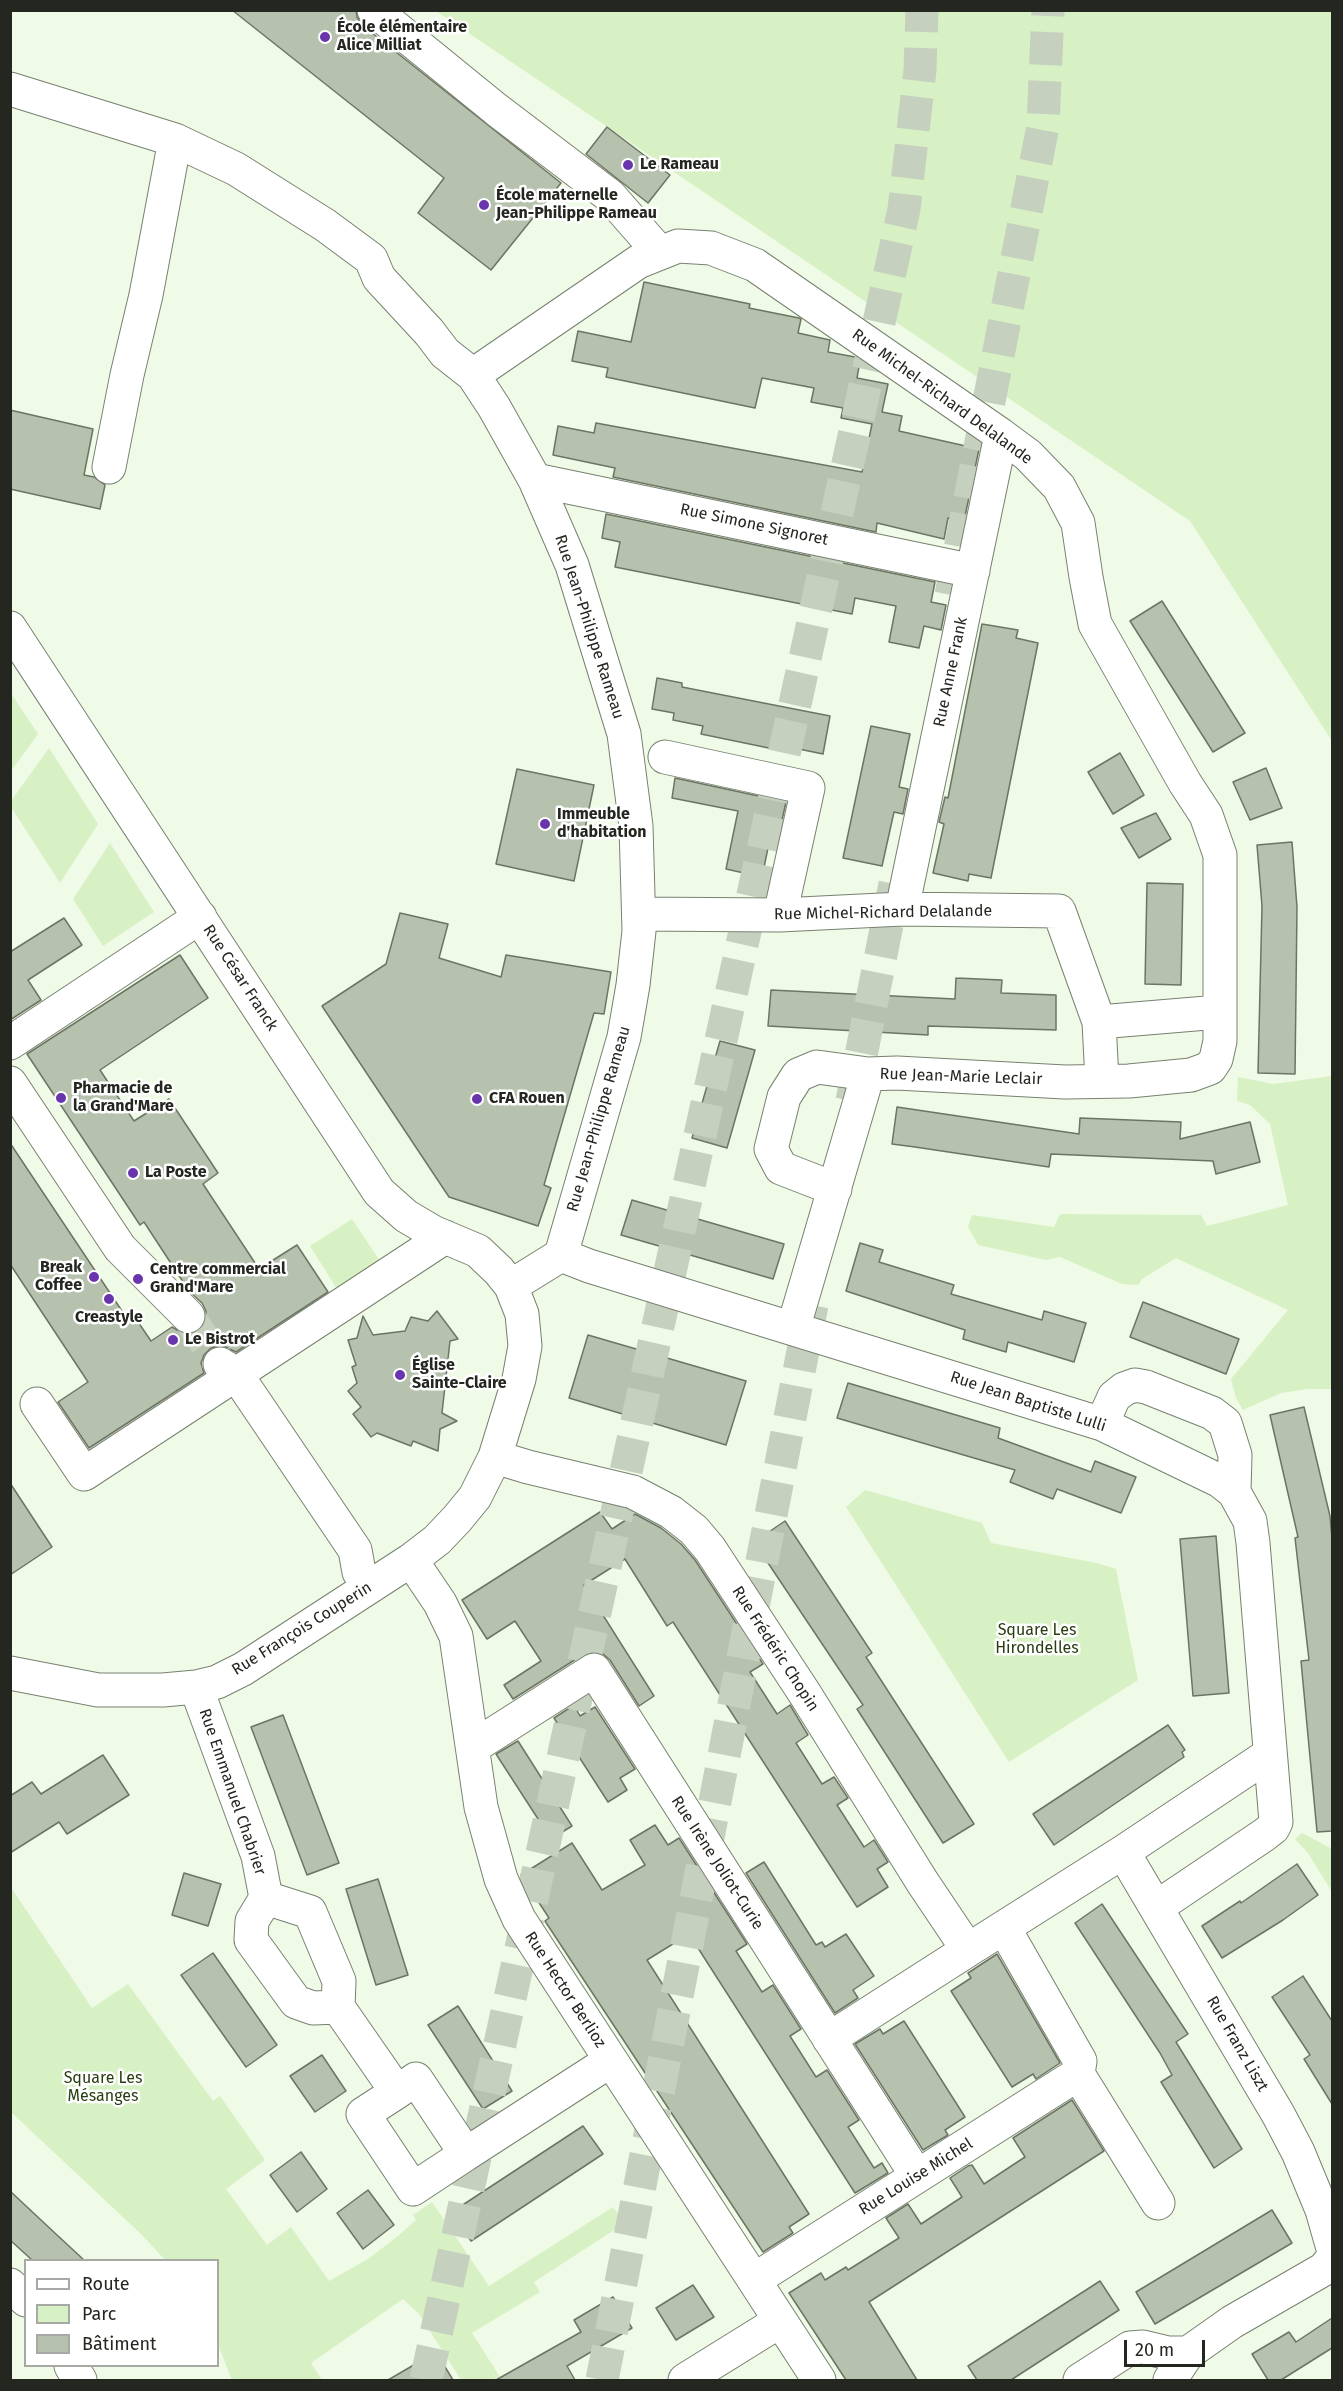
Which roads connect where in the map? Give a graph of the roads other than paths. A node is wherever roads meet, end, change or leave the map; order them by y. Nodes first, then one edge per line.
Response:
1 (375, 10) edge
2 (10, 89) edge
3 (176, 140) junction
4 (660, 253) junction
5 (472, 375) junction
6 (1001, 435) junction
7 (109, 466) dead end
8 (535, 480) junction
9 (973, 571) junction
10 (10, 628) edge
11 (665, 757) dead end
12 (902, 909) junction
13 (639, 914) junction
14 (780, 915) junction
15 (200, 917) junction
16 (1219, 1012) junction
17 (1099, 1022) junction
18 (10, 1043) edge
19 (1210, 1068) joint
20 (868, 1074) junction
21 (1102, 1080) junction
22 (10, 1083) edge
23 (836, 1189) junction
24 (445, 1237) junction
25 (561, 1255) junction
26 (511, 1286) junction
27 (188, 1316) tunnel mouth
28 (793, 1329) junction
29 (228, 1369) junction
30 (37, 1404) dead end
31 (1102, 1424) junction
32 (495, 1457) junction
33 (1234, 1492) junction
34 (411, 1560) junction
35 (359, 1572) dead end
36 (10, 1672) edge
37 (195, 1687) junction
38 (473, 1747) junction
39 (1270, 1754) junction
40 (1123, 1852) junction
41 (266, 1898) junction
42 (1157, 1907) junction
43 (1004, 1928) junction
44 (968, 1950) junction
45 (338, 2007) junction
46 (829, 2039) junction
47 (610, 2061) junction
48 (1078, 2074) junction
49 (397, 2092) junction
50 (466, 2154) junction
51 (917, 2176) junction
52 (1158, 2203) dead end
53 (1332, 2245) edge
54 (1332, 2259) edge
55 (754, 2280) junction
56 (10, 2285) edge
57 (24, 2298) edge
58 (780, 2321) junction
59 (1188, 2352) junction
60 (72, 2367) edge
61 (80, 2380) edge
62 (686, 2380) edge
63 (819, 2380) edge
64 (1080, 2380) edge
65 (1170, 2380) edge

1 - 4 street
2 - 3 street, Rue Jean-Philippe Rameau
3 - 5 street, Rue Jean-Philippe Rameau
3 - 7 street
4 - 5 street, Rue Michel-Richard Delalande
4 - 6 street, Rue Michel-Richard Delalande
5 - 8 street, Rue Jean-Philippe Rameau
6 - 9 street, Rue Anne Frank
6 - 16 street, Rue Michel-Richard Delalande
8 - 9 street, Rue Simone Signoret
8 - 13 street, Rue Jean-Philippe Rameau
9 - 12 street, Rue Anne Frank
10 - 15 street, Rue César Franck
11 - 14 street
12 - 14 street, Rue Michel-Richard Delalande
12 - 17 street, Rue Michel-Richard Delalande
13 - 14 street, Rue Michel-Richard Delalande
13 - 25 street, Rue Jean-Philippe Rameau
15 - 18 street
15 - 24 street, Rue César Franck
16 - 17 street
16 - 19 street, Rue Michel-Richard Delalande
17 - 21 street, Rue Michel-Richard Delalande
19 - 21 street, Rue Jean-Marie Leclair
20 - 21 street, Rue Jean-Marie Leclair
20 - 23 street, Rue Jean-Marie Leclair
20 - 23 street
22 - 27 street
23 - 28 street, Rue Jean-Marie Leclair
24 - 26 street, Rue César Franck
24 - 29 street
25 - 26 street
25 - 28 street, Rue Jean Baptiste Lulli
26 - 32 street
28 - 31 street, Rue Jean Baptiste Lulli
29 - 30 street
29 - 35 street
31 - 33 street, Rue Jean Baptiste Lulli
31 - 33 street
32 - 34 street
32 - 44 street, Rue Frédéric Chopin
33 - 39 street, Rue Jean Baptiste Lulli
34 - 37 street, Rue François Couperin
34 - 38 street, Rue Hector Berlioz
36 - 37 street, Rue François Couperin
37 - 41 street, Rue Emmanuel Chabrier
38 - 46 street, Rue Irène Joliot-Curie
38 - 47 street, Rue Hector Berlioz
39 - 40 street
39 - 42 street, Rue Jean Baptiste Lulli
40 - 42 street, Rue Franz Liszt
40 - 43 street
41 - 45 street, Rue Emmanuel Chabrier
41 - 45 street, Rue Emmanuel Chabrier
42 - 53 street, Rue Franz Liszt
43 - 44 street
43 - 48 street
44 - 46 street
45 - 49 street
46 - 51 street, Rue Irène Joliot-Curie
47 - 50 street
47 - 55 street, Rue Hector Berlioz
48 - 51 street, Rue Louise Michel
48 - 52 street
49 - 50 street
49 - 50 street
51 - 55 street, Rue Louise Michel
54 - 59 street
55 - 58 street, Rue Hector Berlioz
56 - 57 street
58 - 62 street
58 - 63 street, Rue Hector Berlioz
59 - 64 street
59 - 65 street
60 - 61 street

